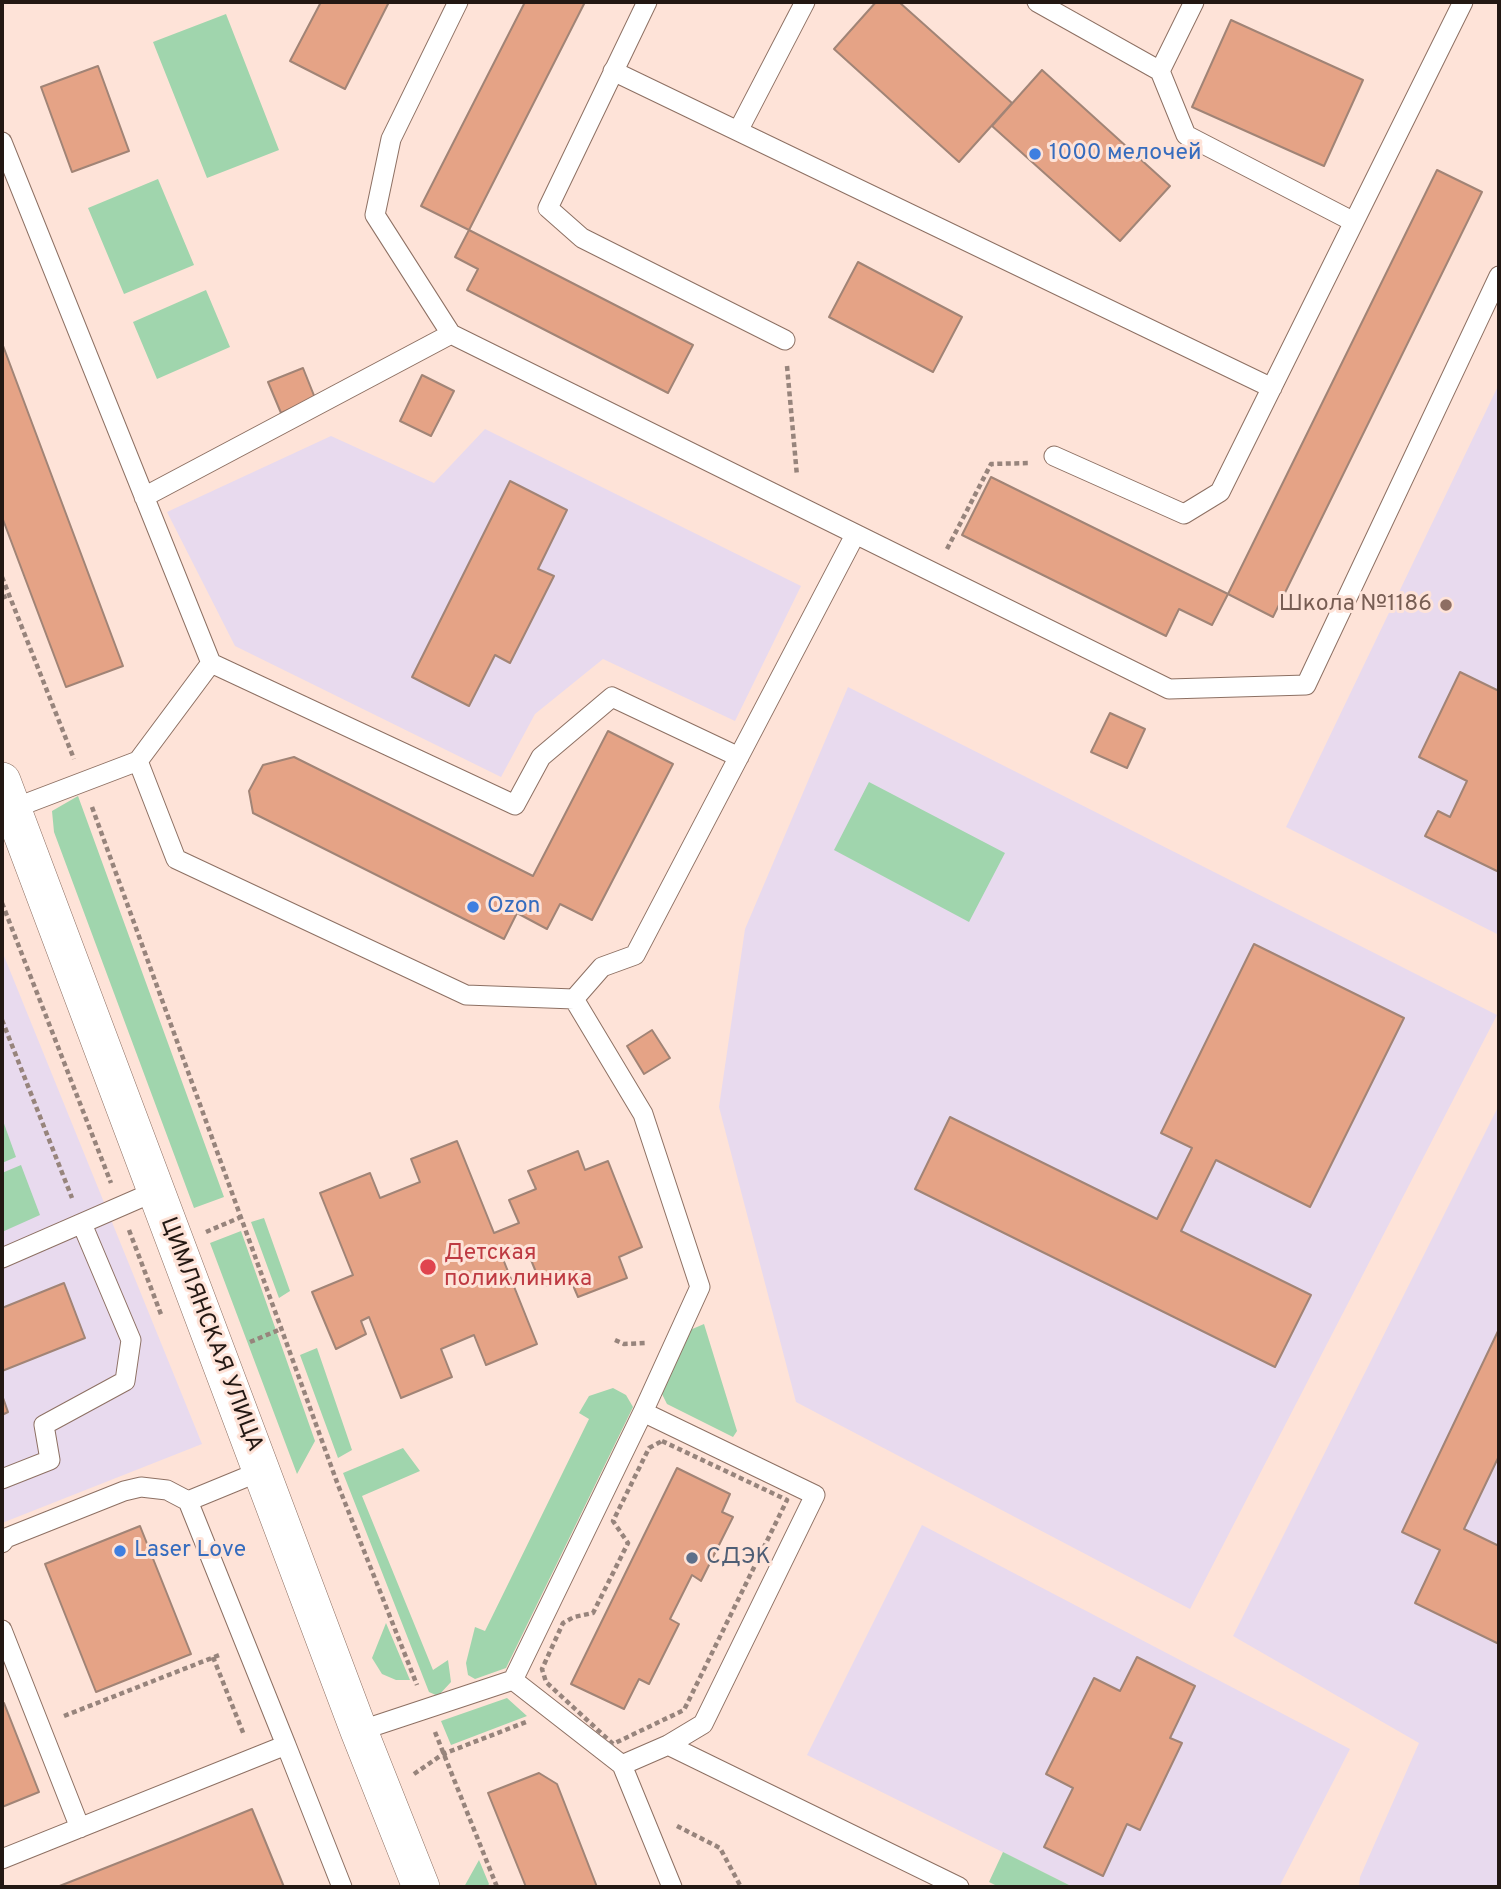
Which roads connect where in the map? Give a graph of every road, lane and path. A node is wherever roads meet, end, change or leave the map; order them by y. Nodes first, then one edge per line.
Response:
1 (458, 2) edge
2 (647, 2) edge
3 (805, 2) edge
4 (1037, 2) edge
5 (1194, 2) edge
6 (1463, 2) edge
7 (613, 71) junction
8 (1160, 71) junction
9 (738, 131) junction
10 (2, 142) edge
11 (1354, 222) junction
12 (1499, 276) edge
13 (451, 334) junction
14 (785, 340) joint
15 (1272, 388) junction
16 (1054, 456) joint
17 (144, 497) junction
18 (800, 508) junction
19 (855, 534) junction
20 (935, 572) junction
21 (2, 577) edge
22 (9, 595) junction
23 (2, 598) edge
24 (211, 663) junction
25 (739, 757) junction
26 (138, 761) junction
27 (83, 782) junction
28 (7, 795) edge
29 (574, 999) junction
30 (2, 1020) edge
31 (156, 1191) junction
32 (241, 1217) junction
33 (82, 1224) junction
34 (203, 1233) dead end
35 (2, 1258) edge
36 (281, 1329) junction
37 (242, 1346) dead end
38 (643, 1412) junction
39 (261, 1471) junction
40 (2, 1479) edge
41 (188, 1501) junction
42 (2, 1543) edge
43 (563, 1623) joint
44 (2, 1630) edge
45 (246, 1644) junction
46 (213, 1657) junction
47 (513, 1680) junction
48 (427, 1708) junction
49 (534, 1719) dead end
50 (40, 1726) junction
51 (359, 1731) junction
52 (286, 1745) junction
53 (668, 1745) junction
54 (443, 1754) junction
55 (253, 1758) junction
56 (622, 1765) junction
57 (411, 1777) dead end
58 (640, 1807) junction
59 (80, 1828) junction
60 (2, 1859) edge
61 (342, 1887) edge
62 (421, 1887) edge
63 (497, 1887) edge
64 (672, 1887) edge
65 (741, 1887) edge
66 (959, 1887) edge

1 - 13 lane
2 - 7 lane
3 - 9 lane
4 - 8 lane
5 - 8 lane
6 - 11 lane
7 - 9 lane
7 - 14 lane
8 - 11 lane
9 - 15 lane
10 - 17 lane
11 - 15 lane
12 - 20 lane
13 - 17 lane
13 - 18 lane
14 - 18 path
15 - 16 lane
16 - 20 path
17 - 24 lane
18 - 19 lane
19 - 20 lane
19 - 25 lane
21 - 22 path
22 - 23 path
22 - 27 path
24 - 25 lane
24 - 26 lane
25 - 29 lane
26 - 27 lane
26 - 29 lane
27 - 28 lane
27 - 32 path
28 - 31 street, ЦИМЛЯНСКАЯ УЛИЦА
29 - 38 lane
30 - 33 path
31 - 33 lane
31 - 39 street, ЦИМЛЯНСКАЯ УЛИЦА
32 - 34 path
32 - 36 path
33 - 35 lane
33 - 40 lane
36 - 37 path
36 - 48 path
38 - 47 lane
38 - 53 lane
39 - 41 lane
39 - 51 street, ЦИМЛЯНСКАЯ УЛИЦА
41 - 42 lane
41 - 45 lane
43 - 43 path
44 - 50 lane
45 - 46 path
45 - 52 lane
46 - 50 path
46 - 55 path
47 - 48 lane
47 - 56 lane
48 - 51 lane
48 - 54 path
49 - 54 path
50 - 59 lane
51 - 62 street, ЦИМЛЯНСКАЯ УЛИЦА
52 - 55 lane
52 - 61 lane
53 - 56 lane
53 - 66 lane
54 - 57 path
54 - 63 path
55 - 59 lane
56 - 58 lane
58 - 64 lane
58 - 65 path
59 - 60 lane

